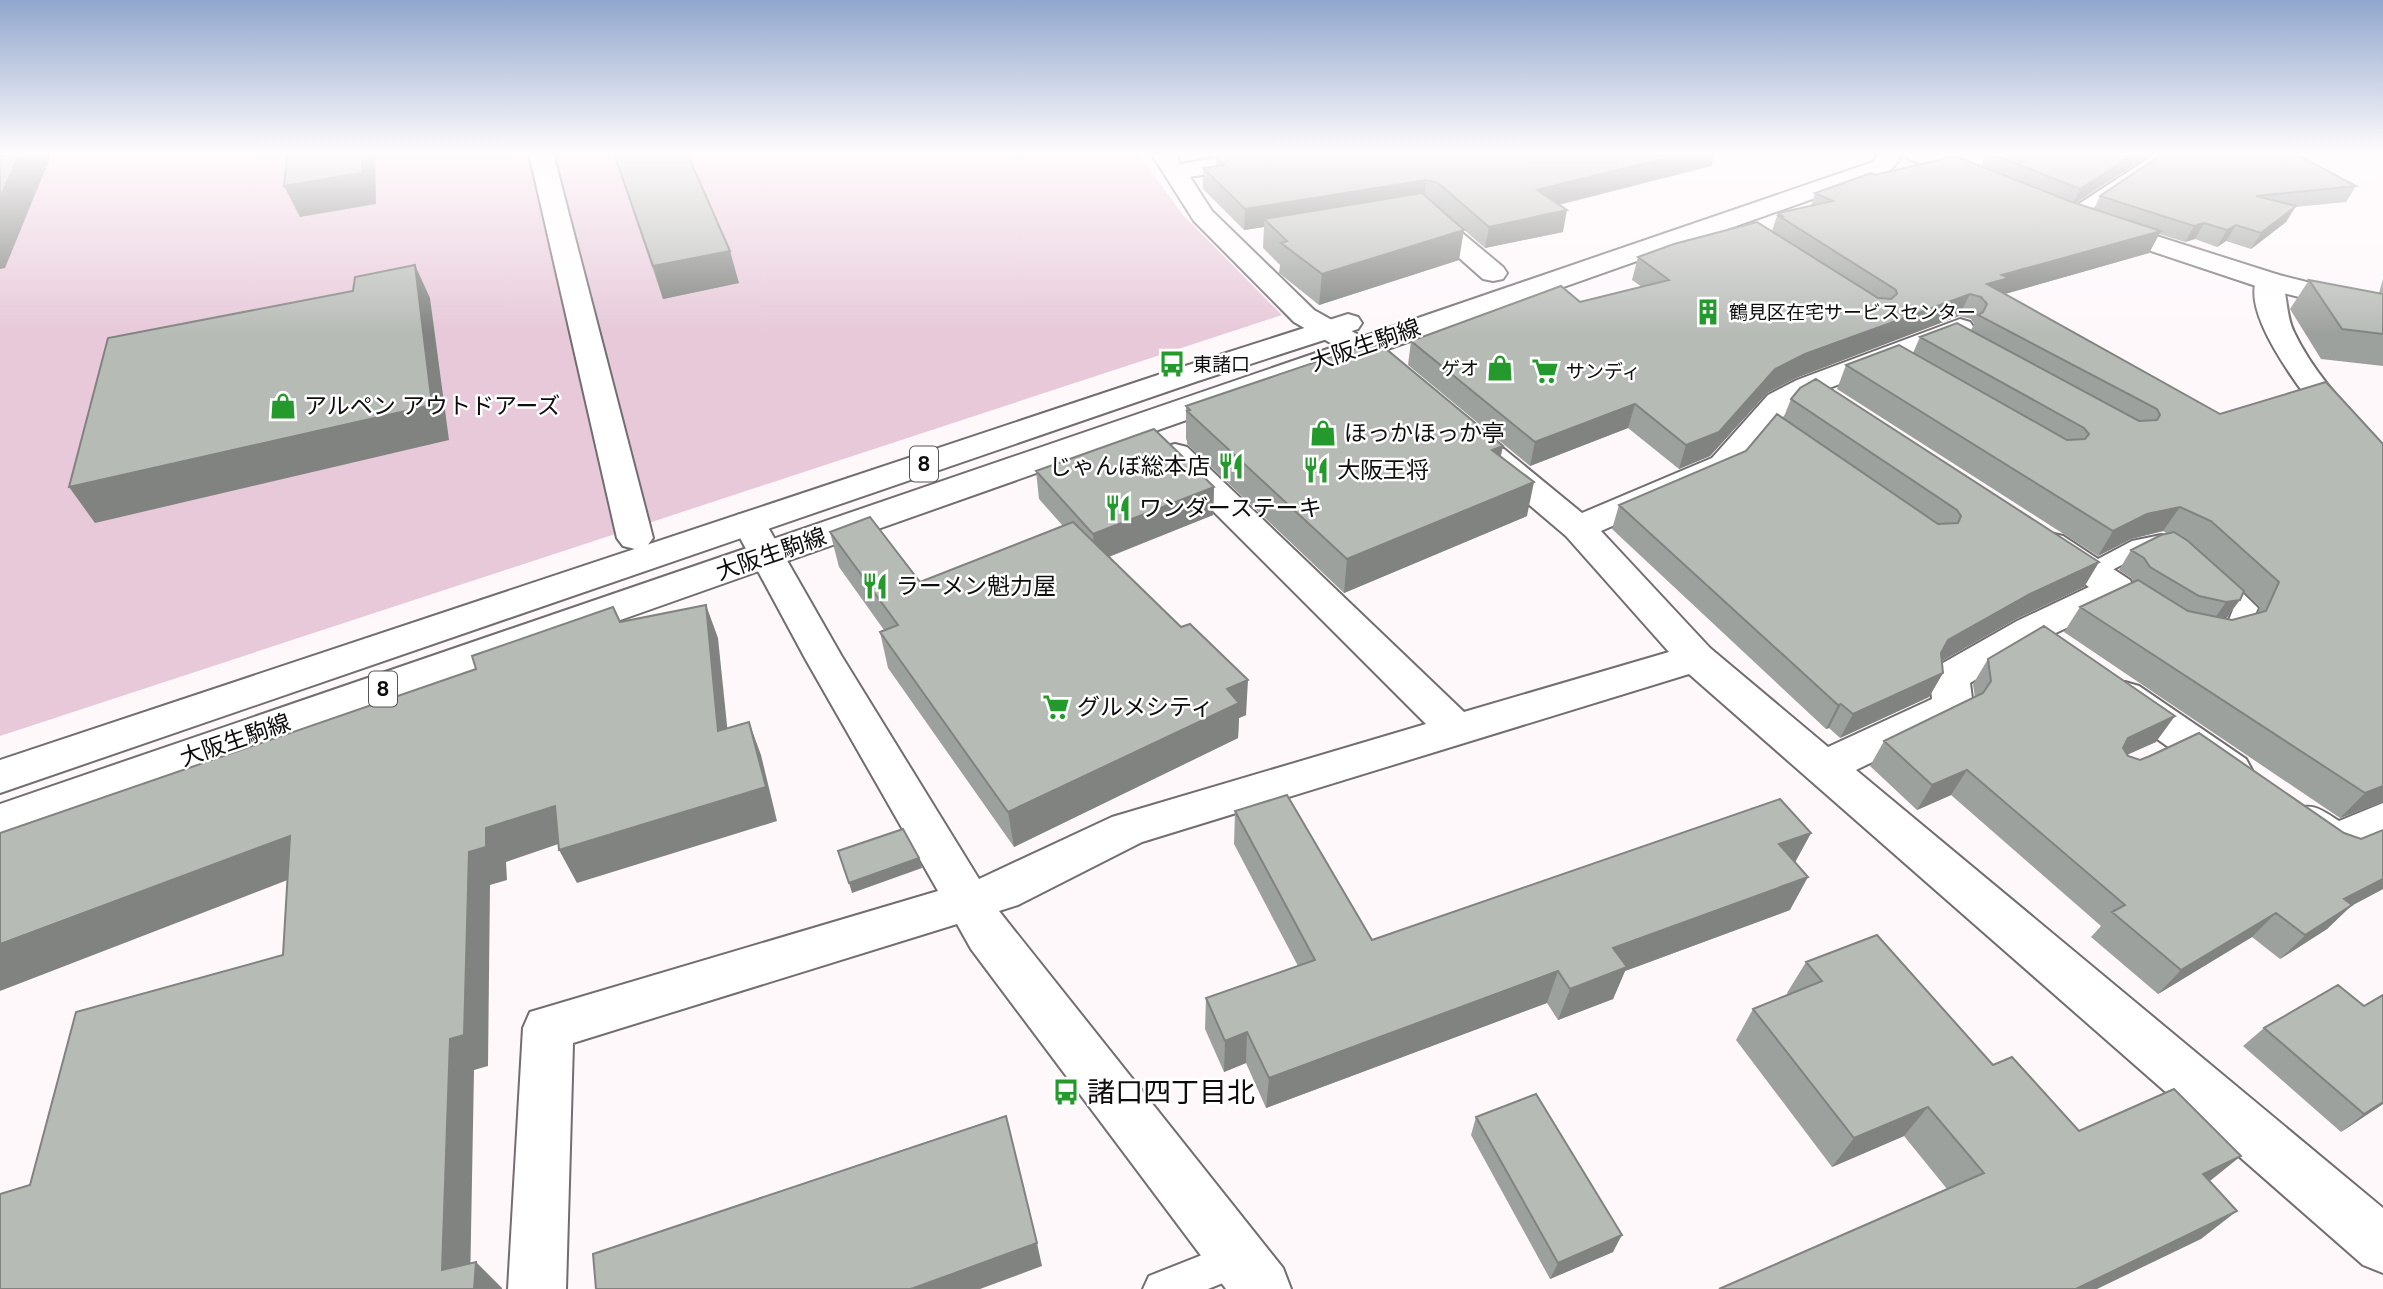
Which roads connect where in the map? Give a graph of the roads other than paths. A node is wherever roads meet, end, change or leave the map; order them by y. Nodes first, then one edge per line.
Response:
1 (556, 213) edge
2 (1201, 213) edge
3 (1413, 213) edge
4 (1426, 213) edge
5 (1671, 213) edge
6 (1772, 213) edge
7 (2064, 213) edge
8 (2075, 213) edge
9 (1398, 216) edge
10 (2071, 216) junction
11 (1493, 273) junction
12 (2269, 281) junction
13 (2383, 310) edge
14 (1957, 336) edge
15 (1343, 339) junction
16 (1808, 387) junction
17 (1419, 393) edge
18 (1842, 409) edge
19 (1144, 424) junction
20 (1461, 429) edge
21 (2383, 468) edge
22 (2024, 526) edge
23 (1578, 528) junction
24 (635, 538) dead end
25 (758, 539) junction
26 (2184, 554) edge
27 (2202, 569) edge
28 (2115, 588) junction
29 (2030, 630) junction
30 (2191, 630) edge
31 (2064, 654) edge
32 (1696, 658) junction
33 (2098, 677) edge
34 (1457, 730) junction
35 (1824, 768) junction
36 (0, 777) edge
37 (0, 822) edge
38 (2375, 834) edge
39 (968, 900) junction
40 (2383, 1245) edge
41 (1251, 1274) edge
42 (537, 1289) edge
43 (1162, 1289) edge

1 - 24 street
2 - 15 street
3 - 9 street
4 - 11 street
5 - 11 street, 大阪生駒線 / 8
6 - 15 street, 大阪生駒線 / 8
7 - 10 street
8 - 10 lane
10 - 12 street
11 - 15 street, 大阪生駒線 / 8
12 - 13 street
12 - 21 street
14 - 16 street
15 - 17 street
15 - 19 street, 大阪生駒線 / 8
15 - 25 street, 大阪生駒線 / 8
16 - 18 street
16 - 23 street
19 - 25 street, 大阪生駒線 / 8
19 - 34 street
20 - 23 street
22 - 28 street
23 - 32 street
25 - 36 street, 大阪生駒線 / 8
25 - 37 street, 大阪生駒線 / 8
25 - 39 street
26 - 28 lane
27 - 30 lane
28 - 29 street
29 - 31 street
29 - 35 street
32 - 34 street
32 - 35 street
33 - 38 street
34 - 39 street
35 - 40 street
39 - 41 street
39 - 42 street
41 - 43 lane

